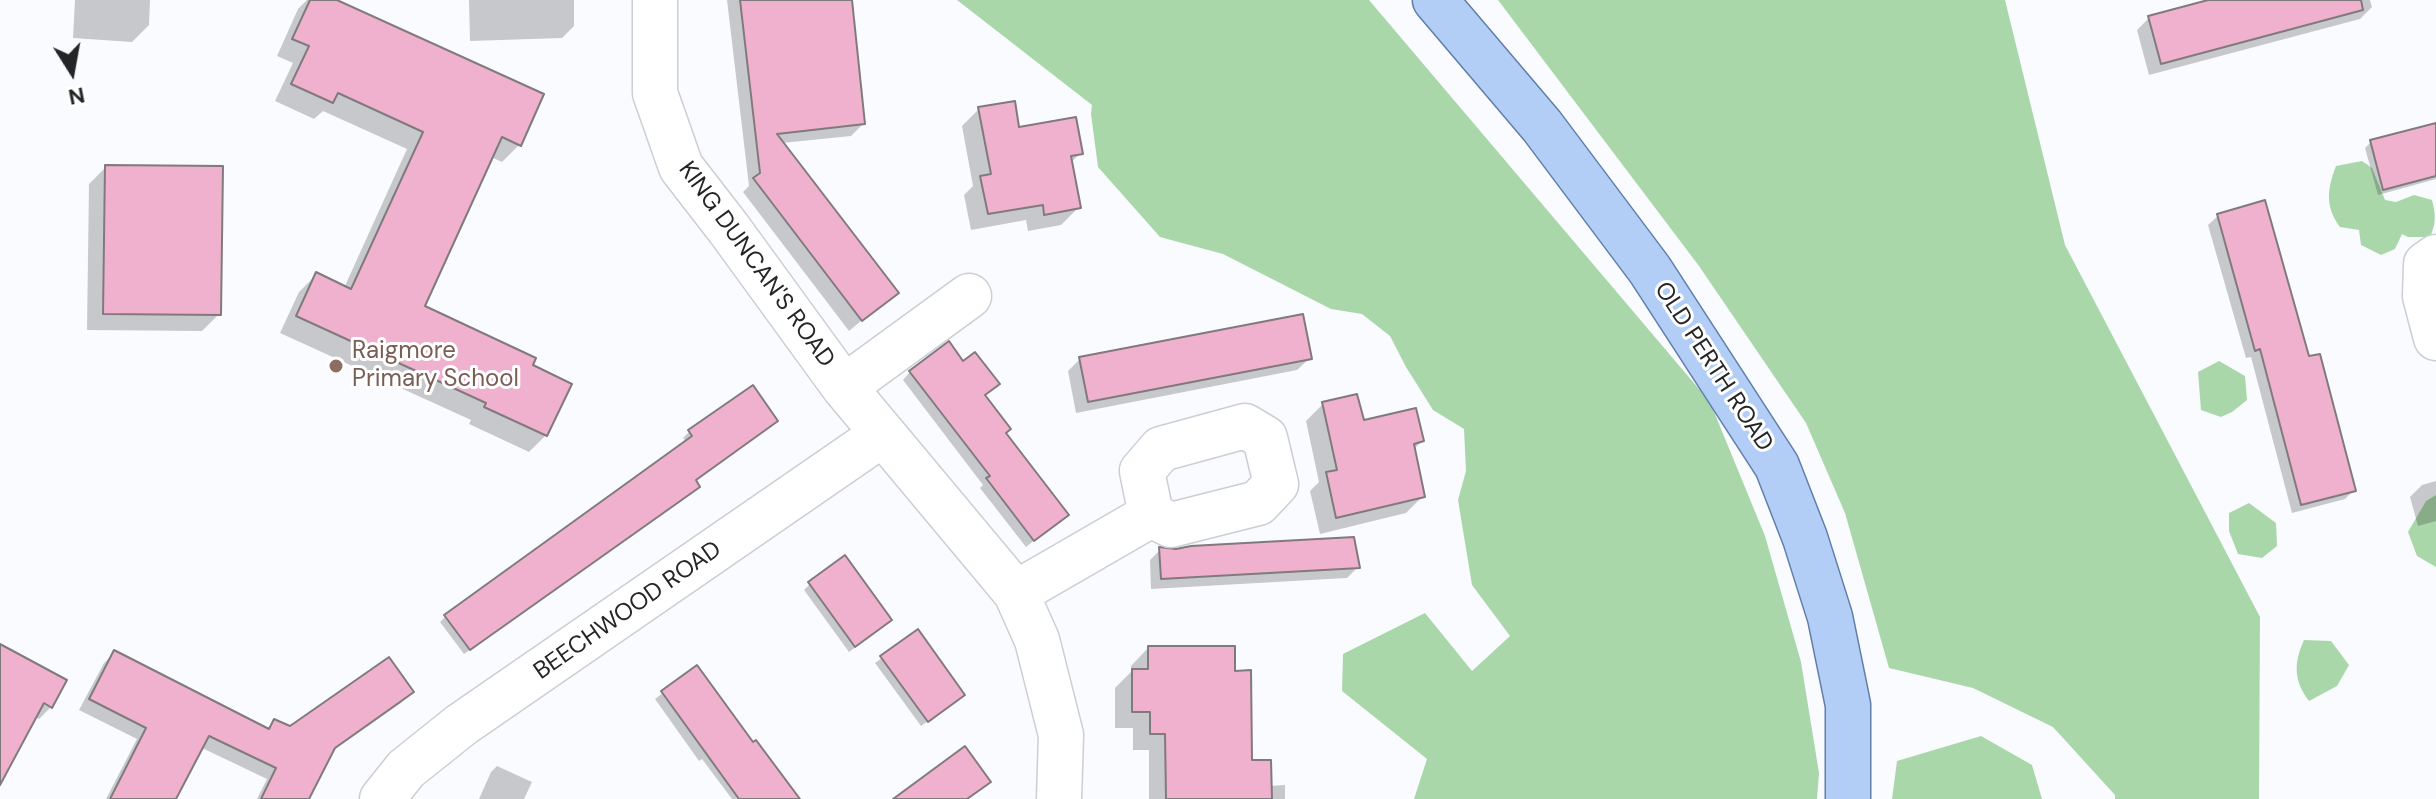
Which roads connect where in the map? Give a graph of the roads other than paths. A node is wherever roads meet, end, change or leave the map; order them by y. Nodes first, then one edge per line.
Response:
1 (655, 0) edge
2 (1435, 0) edge
3 (2436, 257) edge
4 (969, 296) dead end
5 (2436, 338) edge
6 (844, 387) junction
7 (883, 434) junction
8 (1151, 515) dead end
9 (1016, 593) junction
10 (382, 799) edge
11 (1059, 799) edge
12 (1848, 799) edge

1 - 6 street, KING DUNCAN'S ROAD
2 - 12 main road, OLD PERTH ROAD
3 - 5 street
4 - 6 street, KING DUNCAN'S ROAD
6 - 7 street, KING DUNCAN'S ROAD
7 - 9 street, KING DUNCAN'S ROAD
7 - 10 street, BEECHWOOD ROAD
8 - 9 street
9 - 11 street, KING DUNCAN'S ROAD

